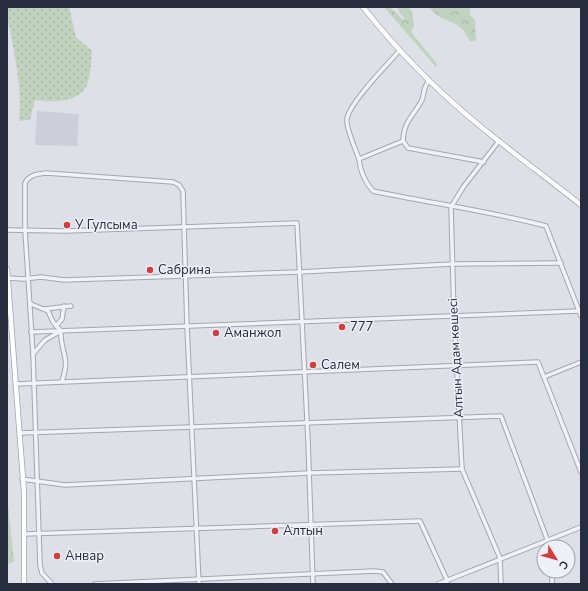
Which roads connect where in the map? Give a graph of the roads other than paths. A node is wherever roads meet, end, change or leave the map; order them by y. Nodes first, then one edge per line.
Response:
1 (362, 7) edge
2 (400, 50) junction
3 (429, 80) junction
4 (499, 140) junction
5 (403, 141) junction
6 (359, 159) junction
7 (484, 162) junction
8 (581, 204) edge
9 (452, 207) junction
10 (185, 226) junction
11 (7, 230) edge
12 (25, 230) junction
13 (561, 263) junction
14 (452, 264) junction
15 (7, 269) edge
16 (300, 272) junction
17 (186, 276) junction
18 (8, 278) edge
19 (28, 278) junction
20 (30, 304) junction
21 (64, 306) junction
22 (71, 306) dead end
23 (44, 309) junction
24 (579, 311) junction
25 (581, 316) edge
26 (454, 317) junction
27 (302, 322) junction
28 (56, 326) junction
29 (187, 327) junction
30 (61, 331) junction
31 (31, 332) junction
32 (33, 354) junction
33 (581, 362) edge
34 (456, 365) junction
35 (305, 372) junction
36 (189, 377) junction
37 (544, 377) junction
38 (62, 381) junction
39 (34, 382) junction
40 (16, 384) junction
41 (459, 417) junction
42 (307, 423) junction
43 (193, 427) junction
44 (35, 432) junction
45 (20, 433) junction
46 (462, 468) junction
47 (581, 472) edge
48 (309, 473) junction
49 (193, 478) junction
50 (22, 479) junction
51 (38, 482) junction
52 (311, 524) junction
53 (581, 527) edge
54 (196, 529) junction
55 (24, 534) junction
56 (39, 534) junction
57 (549, 539) joint
58 (536, 544) edge
59 (500, 558) junction
60 (312, 573) junction
61 (199, 578) junction
62 (447, 582) edge
63 (24, 584) edge
64 (52, 584) edge
65 (95, 584) edge
66 (199, 584) edge
67 (313, 584) edge
68 (392, 584) edge
69 (438, 584) edge
70 (501, 584) edge

1 - 2 main road
2 - 3 main road
2 - 6 street
3 - 4 main road
3 - 5 street
4 - 7 street, Алтын Адам көшесі
4 - 8 main road
5 - 6 street
5 - 7 street
6 - 9 street
7 - 9 street, Алтын Адам көшесі
9 - 13 street
9 - 14 street, Алтын Адам көшесі
10 - 12 street
10 - 12 street
10 - 16 street
10 - 17 street
11 - 12 street
12 - 19 street
13 - 14 street
13 - 24 street
14 - 16 street
14 - 26 street, Алтын Адам көшесі
15 - 18 main road
16 - 17 street
16 - 27 street
17 - 19 street
17 - 29 street
18 - 19 street
18 - 40 main road
19 - 20 street
20 - 23 street
20 - 31 street
21 - 22 street
21 - 23 street
21 - 28 street
23 - 28 street
24 - 25 street
24 - 26 street
26 - 27 street
26 - 34 street, Алтын Адам көшесі
27 - 29 street
27 - 35 street
28 - 30 street
29 - 30 street
29 - 36 street
30 - 31 street
30 - 32 street
30 - 38 street
31 - 32 street
32 - 39 street
33 - 37 street
34 - 35 street
34 - 37 street
34 - 41 street, Алтын Адам көшесі
35 - 36 street
35 - 42 street
36 - 38 street
36 - 43 street
37 - 47 street
38 - 39 street
39 - 40 street
39 - 44 street
40 - 45 main road
41 - 42 street
41 - 46 street, Алтын Адам көшесі
41 - 57 street
42 - 43 street
42 - 48 street
43 - 44 street
43 - 49 street
44 - 45 street
44 - 51 street
45 - 50 main road
46 - 48 street
46 - 59 street, Алтын Адам көшесі
48 - 49 street
48 - 52 street
49 - 51 street
49 - 54 street
50 - 51 street
50 - 55 main road
51 - 56 street
52 - 54 street
52 - 60 street
52 - 62 street
53 - 57 street
54 - 56 street
54 - 61 street
55 - 56 street
55 - 63 main road
56 - 64 street
58 - 59 street
59 - 62 street
59 - 70 street, Алтын Адам көшесі
60 - 61 street
60 - 67 street
60 - 68 street
61 - 65 street
61 - 66 street
62 - 69 street

